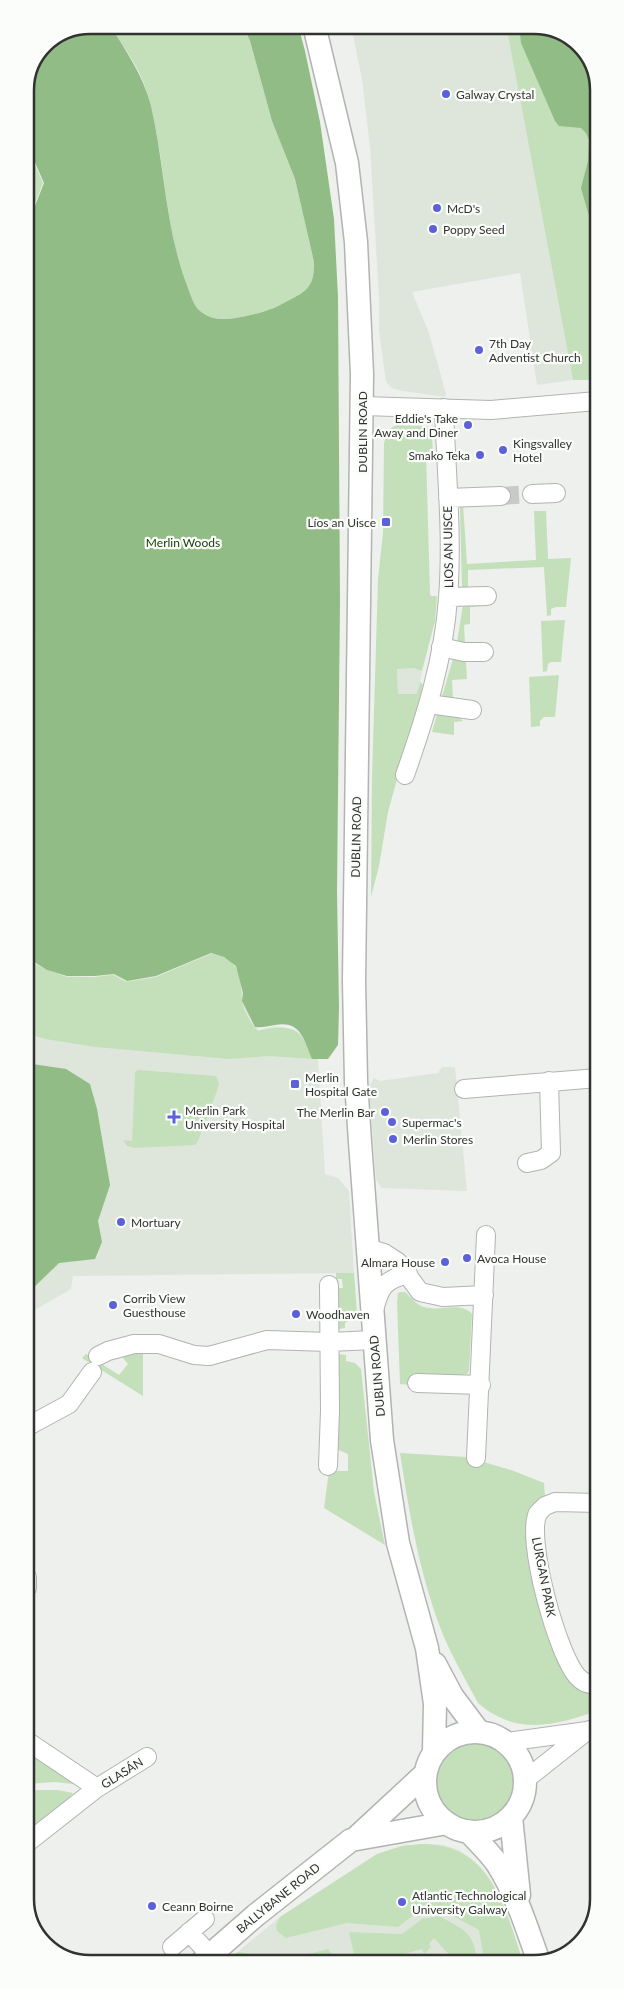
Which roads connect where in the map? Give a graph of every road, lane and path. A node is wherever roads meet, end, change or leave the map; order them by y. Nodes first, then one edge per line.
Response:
1 (316, 34) edge
2 (590, 402) edge
3 (363, 406) junction
4 (444, 408) junction
5 (556, 493) dead end
6 (532, 494) tunnel mouth
7 (501, 496) tunnel mouth
8 (448, 498) junction
9 (448, 596) junction
10 (486, 596) dead end
11 (441, 647) junction
12 (484, 652) dead end
13 (429, 704) junction
14 (472, 710) dead end
15 (405, 775) dead end
16 (590, 1078) edge
17 (549, 1081) junction
18 (464, 1089) dead end
19 (527, 1163) dead end
20 (486, 1235) dead end
21 (368, 1248) junction
22 (408, 1274) junction
23 (329, 1286) dead end
24 (484, 1295) junction
25 (373, 1329) junction
26 (329, 1342) junction
27 (417, 1383) dead end
28 (481, 1384) junction
29 (34, 1424) edge
30 (476, 1458) dead end
31 (328, 1466) dead end
32 (590, 1503) edge
33 (427, 1648) junction
34 (590, 1684) edge
35 (590, 1729) edge
36 (590, 1731) edge
37 (479, 1732) junction
38 (506, 1742) junction
39 (34, 1746) edge
40 (434, 1751) junction
41 (147, 1757) dead end
42 (426, 1773) junction
43 (525, 1780) junction
44 (97, 1788) junction
45 (511, 1817) junction
46 (447, 1823) junction
47 (470, 1833) junction
48 (34, 1838) edge
49 (357, 1838) junction
50 (521, 1909) junction
51 (205, 1919) dead end
52 (190, 1932) junction
53 (172, 1947) dead end
54 (204, 1955) edge
55 (211, 1955) edge
56 (536, 1955) edge

1 - 3 main road, DUBLIN ROAD
2 - 4 street
3 - 4 street
3 - 21 main road, DUBLIN ROAD
4 - 8 street, LIOS AN UISCE
5 - 6 street
7 - 8 street, LIOS AN UISCE
8 - 9 street, LIOS AN UISCE
9 - 10 street, LIOS AN UISCE
9 - 11 street, LIOS AN UISCE
11 - 12 street
11 - 13 street, LIOS AN UISCE
13 - 14 street
13 - 15 street, LIOS AN UISCE
16 - 17 street
17 - 18 street
17 - 19 street
20 - 24 street
21 - 22 street
21 - 25 main road, DUBLIN ROAD
22 - 24 street
22 - 25 street
23 - 26 street
24 - 28 street
25 - 26 street
25 - 33 main road, DUBLIN ROAD
26 - 29 street
26 - 31 street
27 - 28 street
28 - 30 street
32 - 34 street, LURGAN PARK
33 - 37 main road, DUBLIN ROAD
33 - 40 main road, DUBLIN ROAD
35 - 38 street
36 - 43 street
37 - 38 main road
37 - 40 main road
38 - 43 main road
39 - 44 street, GLASÁN
40 - 42 main road
41 - 44 street, GLASÁN
42 - 46 main road
42 - 49 main road, BALLYBANE ROAD
43 - 45 main road
44 - 48 street, GLASÁN
45 - 47 main road
45 - 50 main road
46 - 47 main road
46 - 49 main road, BALLYBANE ROAD
47 - 50 main road
49 - 55 main road, BALLYBANE ROAD
50 - 56 main road
51 - 52 street
52 - 53 street
52 - 54 street

